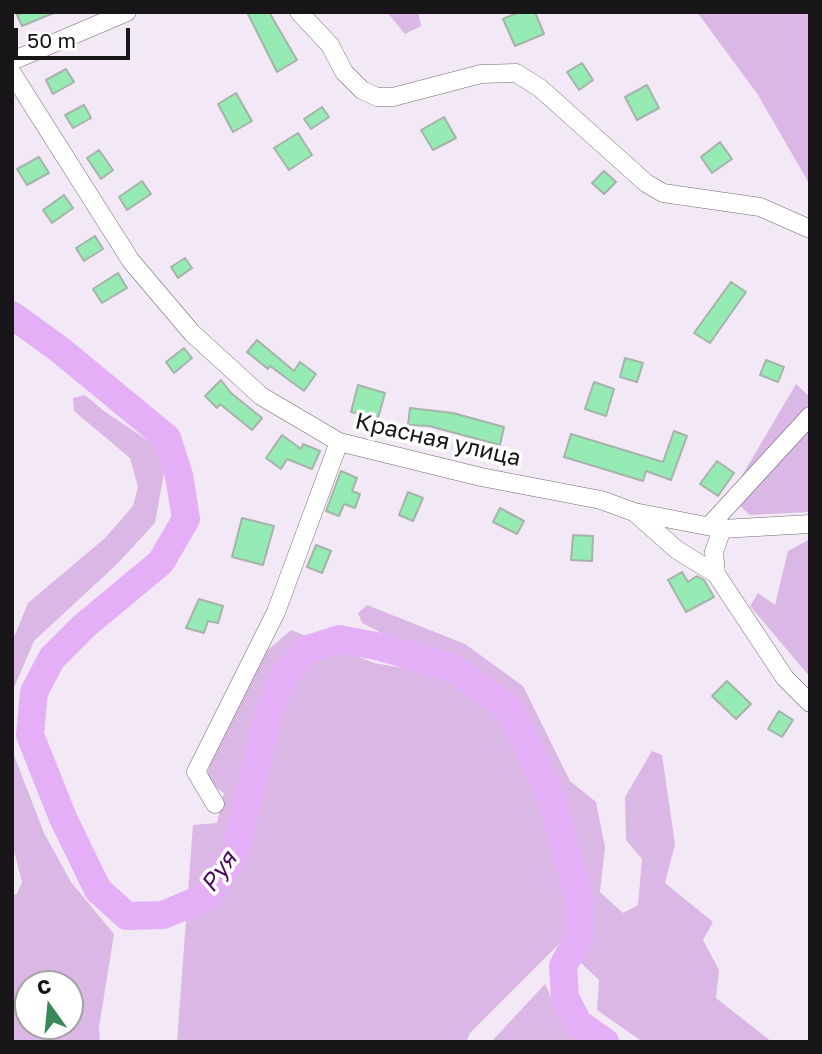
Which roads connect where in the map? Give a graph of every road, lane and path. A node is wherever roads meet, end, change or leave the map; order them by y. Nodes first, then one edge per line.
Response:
1 (127, 12) edge
2 (299, 12) edge
3 (12, 61) edge
4 (12, 73) edge
5 (810, 229) edge
6 (810, 416) edge
7 (339, 442) junction
8 (634, 512) junction
9 (810, 524) edge
10 (716, 527) junction
11 (716, 574) junction
12 (810, 703) edge
13 (215, 804) dead end

1 - 3 street
2 - 5 street
4 - 7 street, Красная улица
6 - 10 street
7 - 8 street, Красная улица
7 - 13 street
8 - 10 street
8 - 11 street, Красная улица
9 - 10 street
10 - 11 street
11 - 12 street, Красная улица

